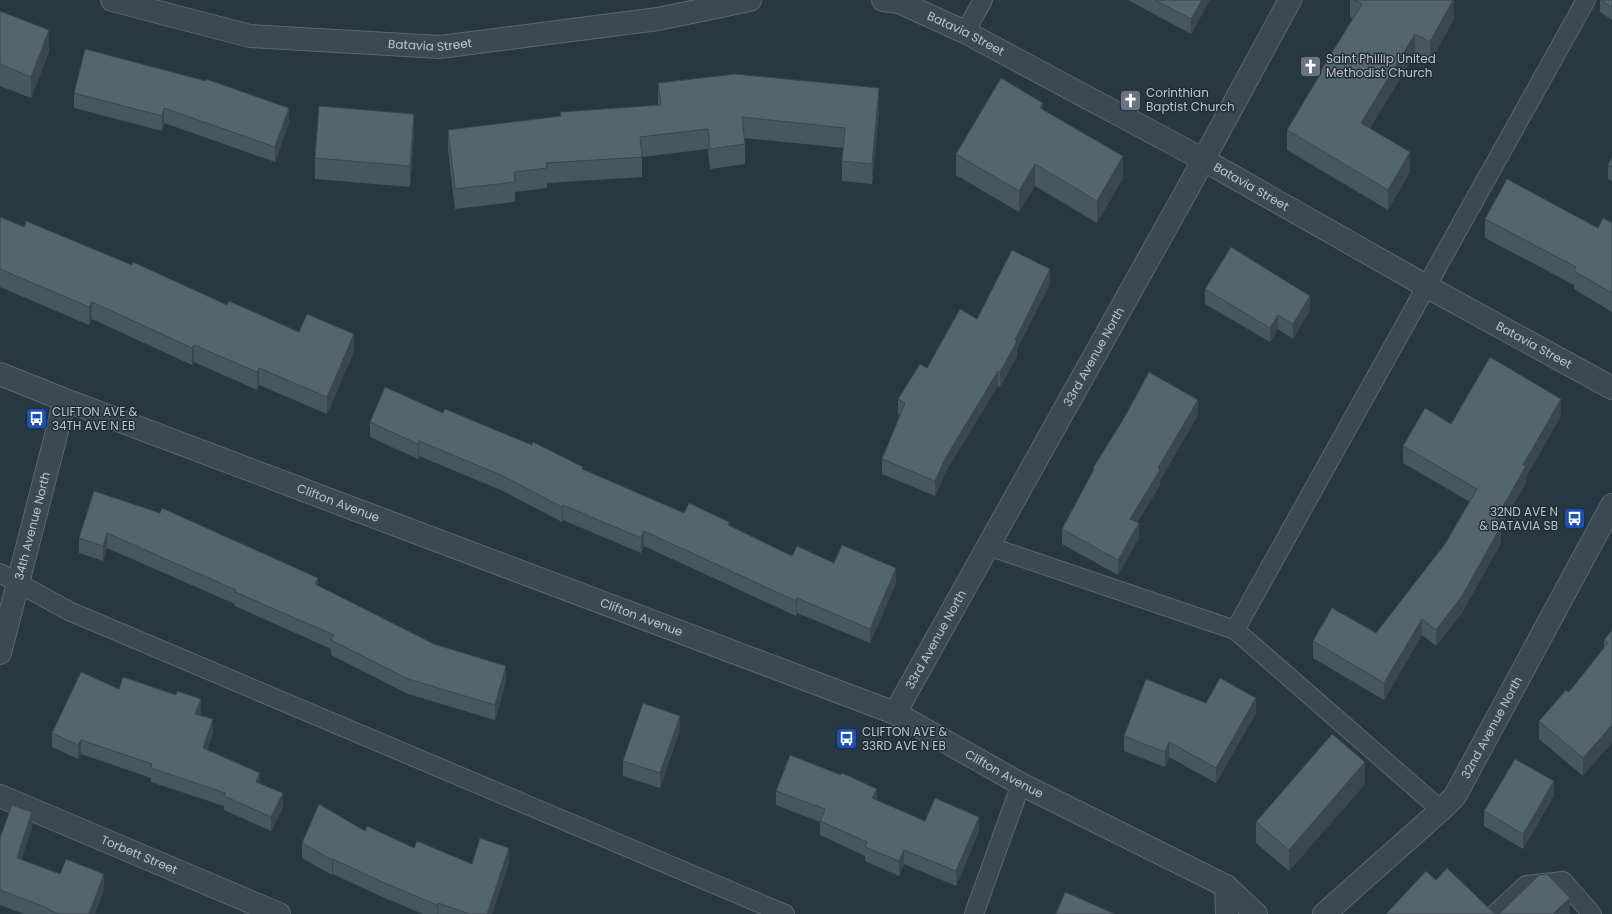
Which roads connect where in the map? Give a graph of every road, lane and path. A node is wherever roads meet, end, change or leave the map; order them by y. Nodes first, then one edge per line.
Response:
1 (112, 0) edge
2 (750, 0) edge
3 (883, 0) edge
4 (983, 0) edge
5 (1290, 0) edge
6 (1586, 0) edge
7 (965, 32) junction
8 (1204, 160) junction
9 (1426, 286) junction
10 (0, 374) edge
11 (1612, 388) edge
12 (65, 400) junction
13 (1612, 505) edge
14 (988, 546) junction
15 (9, 578) edge
16 (1235, 630) junction
17 (0, 653) edge
18 (895, 713) junction
19 (1021, 784) junction
20 (0, 796) edge
21 (1442, 810) junction
22 (1226, 886) junction
23 (279, 914) edge
24 (785, 914) edge
25 (974, 914) edge
26 (1227, 914) edge
27 (1256, 914) edge
28 (1324, 914) edge
29 (1495, 914) edge
30 (1592, 914) edge

1 - 2 street, Batavia Street
3 - 7 street, Batavia Street
4 - 7 lane
5 - 8 street, 33rd Avenue North
6 - 9 lane
7 - 8 street, Batavia Street
8 - 9 street, Batavia Street
8 - 14 street, 33rd Avenue North
9 - 11 street, Batavia Street
9 - 16 lane
10 - 12 street, Clifton Avenue
12 - 15 street, 34th Avenue North
12 - 18 street, Clifton Avenue
13 - 21 street, 32nd Avenue North
14 - 16 lane
14 - 18 street, 33rd Avenue North
15 - 17 street, 34th Avenue North
15 - 24 lane
16 - 21 lane
18 - 19 street, Clifton Avenue
19 - 22 street, Clifton Avenue
19 - 25 lane
20 - 23 street, Torbett Street
21 - 28 street, 32nd Avenue North
22 - 26 street
22 - 27 street, Clifton Avenue
29 - 30 lane

